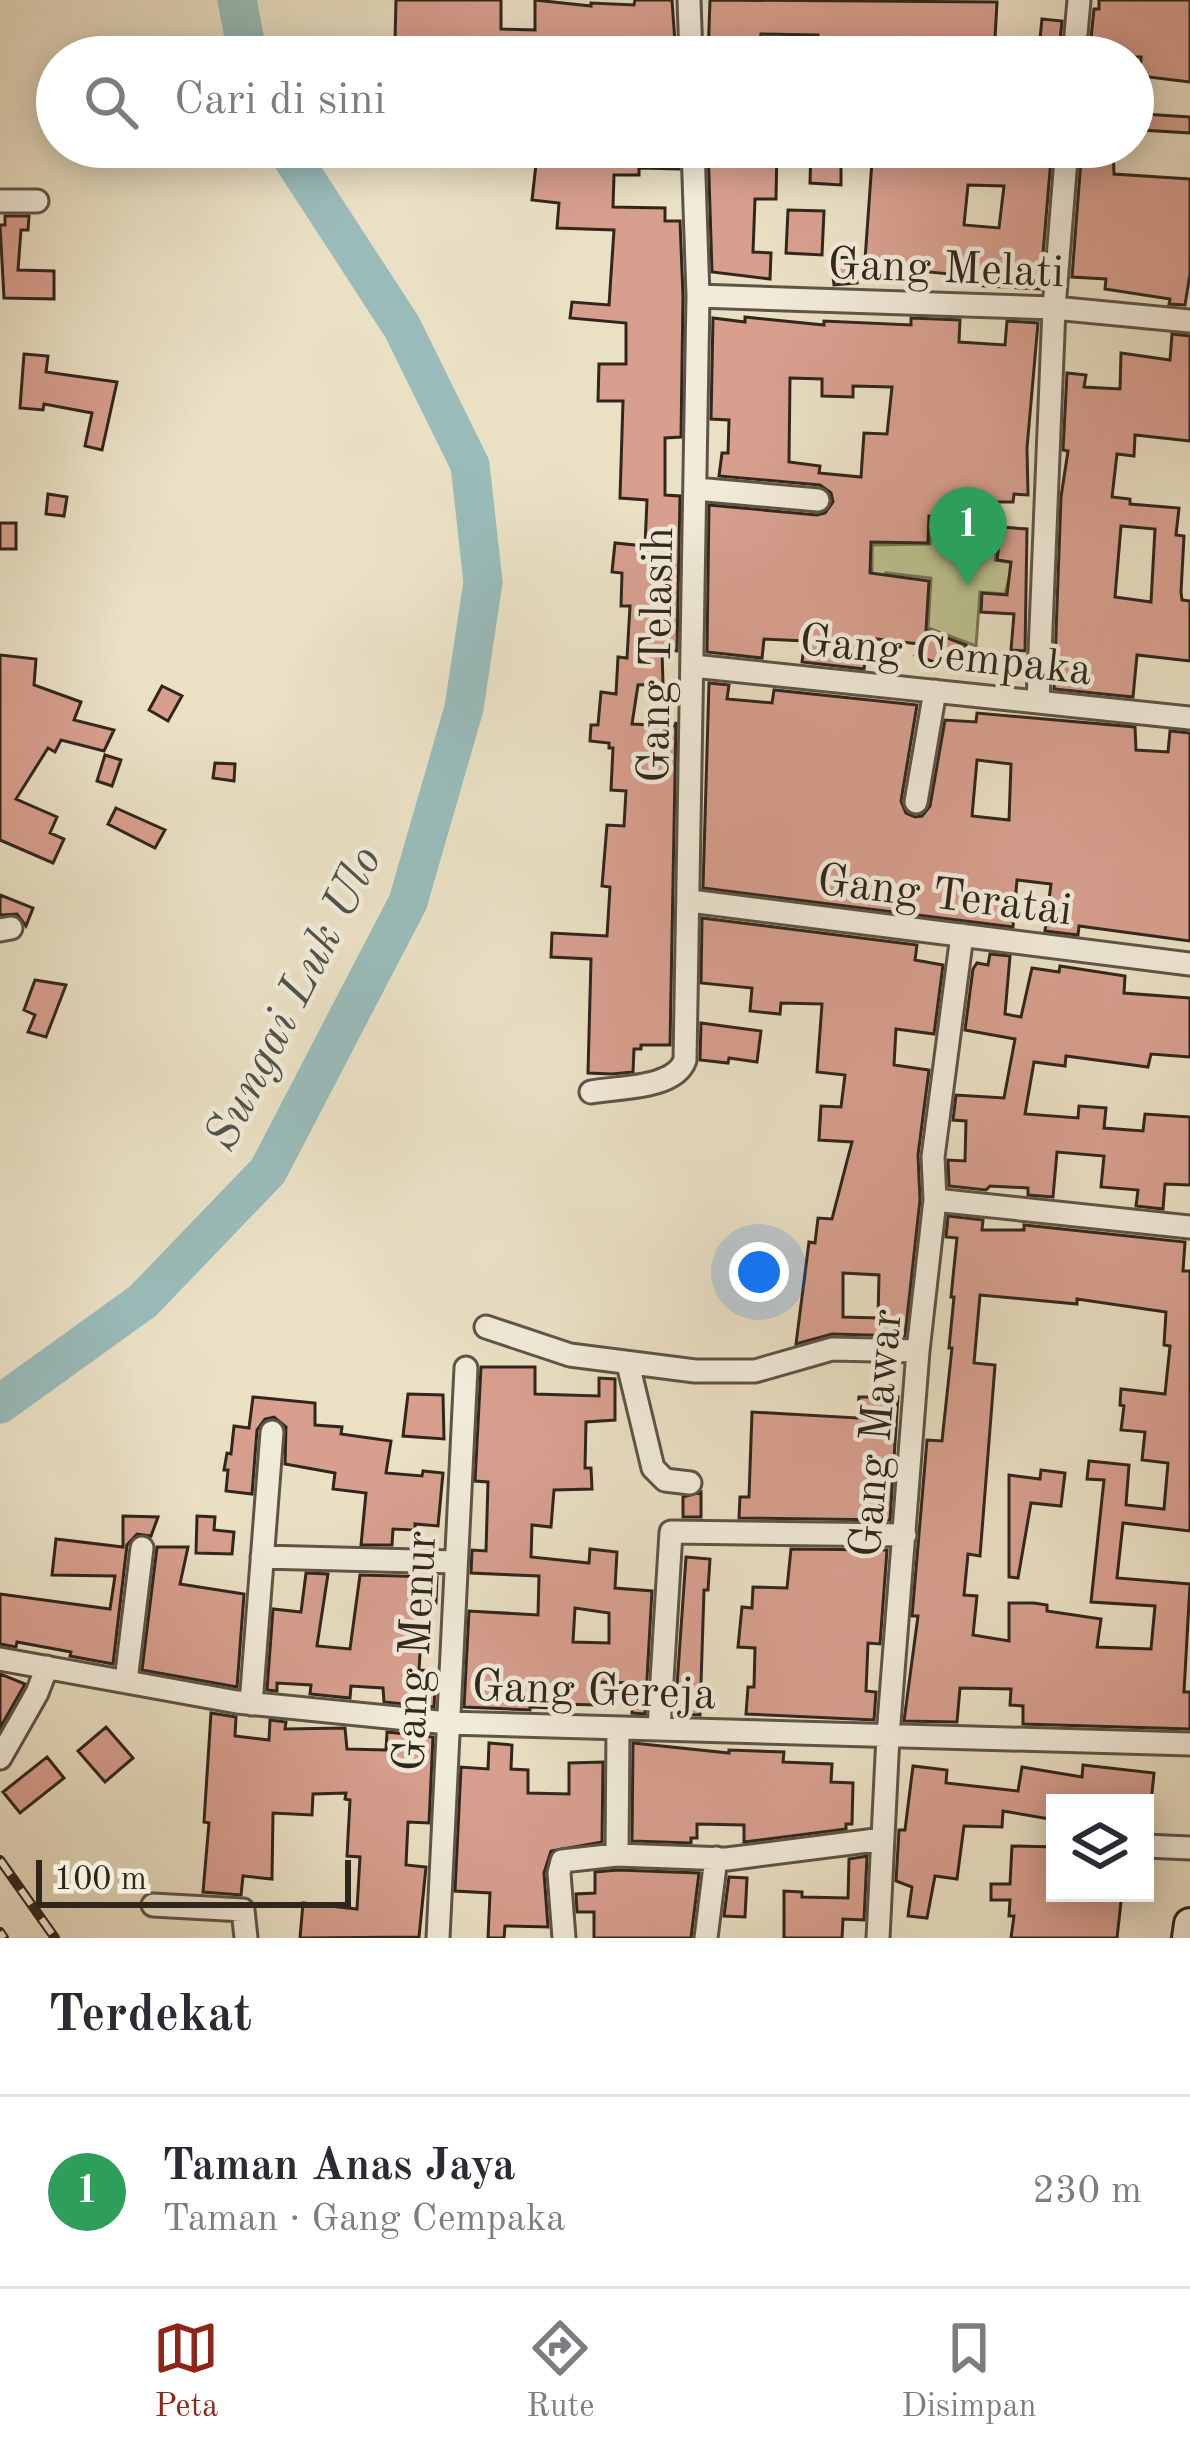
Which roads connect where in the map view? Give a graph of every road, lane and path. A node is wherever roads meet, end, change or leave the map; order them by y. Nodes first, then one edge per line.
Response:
1 (689, 0) edge
2 (1079, 0) edge
3 (690, 36) edge
4 (1076, 36) edge
5 (694, 168) edge
6 (1065, 168) edge
7 (37, 201) dead end
8 (0, 202) edge
9 (698, 296) junction
10 (1054, 308) junction
11 (1190, 321) edge
12 (696, 489) junction
13 (818, 500) dead end
14 (693, 666) junction
15 (935, 691) junction
16 (1038, 702) junction
17 (1190, 718) edge
18 (916, 802) dead end
19 (690, 901) junction
20 (962, 935) junction
21 (1190, 964) edge
22 (591, 1092) dead end
23 (935, 1200) junction
24 (1190, 1227) edge
25 (486, 1327) dead end
26 (918, 1351) junction
27 (628, 1364) junction
28 (466, 1368) dead end
29 (272, 1432) dead end
30 (690, 1483) dead end
31 (905, 1535) junction
32 (142, 1548) dead end
33 (262, 1557) junction
34 (456, 1562) junction
35 (0, 1659) edge
36 (46, 1667) junction
37 (125, 1682) junction
38 (251, 1704) junction
39 (448, 1723) junction
40 (618, 1728) junction
41 (659, 1729) junction
42 (888, 1736) junction
43 (1190, 1744) edge
44 (0, 1758) edge
45 (883, 1839) junction
46 (1154, 1846) edge
47 (1190, 1847) edge
48 (617, 1855) junction
49 (716, 1858) junction
50 (153, 1905) dead end
51 (1190, 1924) edge
52 (246, 1938) edge
53 (438, 1938) edge
54 (564, 1938) edge
55 (706, 1938) edge
56 (878, 1938) edge
57 (1188, 1938) edge

1 - 3 street
2 - 4 street
5 - 9 street, Gang Telasih
6 - 10 street
7 - 8 street
9 - 10 street, Gang Melati
9 - 12 street, Gang Telasih
10 - 11 street, Gang Melati
10 - 16 street
12 - 13 street
12 - 14 street, Gang Telasih
14 - 15 street, Gang Cempaka
14 - 19 street, Gang Telasih
15 - 16 street, Gang Cempaka
15 - 18 street
16 - 17 street, Gang Cempaka
19 - 20 street, Gang Teratai
19 - 22 street, Gang Telasih
20 - 21 street, Gang Teratai
20 - 23 street, Gang Mawar
23 - 24 street
23 - 26 street, Gang Mawar
25 - 27 street
26 - 27 street
26 - 31 street, Gang Mawar
27 - 30 street
28 - 34 street, Gang Menur
29 - 33 street
31 - 41 street
31 - 42 street, Gang Mawar
32 - 37 street
33 - 34 street
33 - 38 street
34 - 39 street, Gang Menur
35 - 36 street, Gang Gereja
36 - 37 street, Gang Gereja
36 - 44 street
37 - 38 street, Gang Gereja
38 - 39 street, Gang Gereja
39 - 40 street, Gang Gereja
39 - 53 street, Gang Menur
40 - 41 street, Gang Gereja
40 - 48 street
41 - 42 street, Gang Gereja
42 - 43 street, Gang Gereja
42 - 45 street, Gang Mawar
45 - 49 street
45 - 56 street, Gang Mawar
46 - 47 street
48 - 49 street
48 - 54 street
49 - 55 street
50 - 52 street
51 - 57 main road

